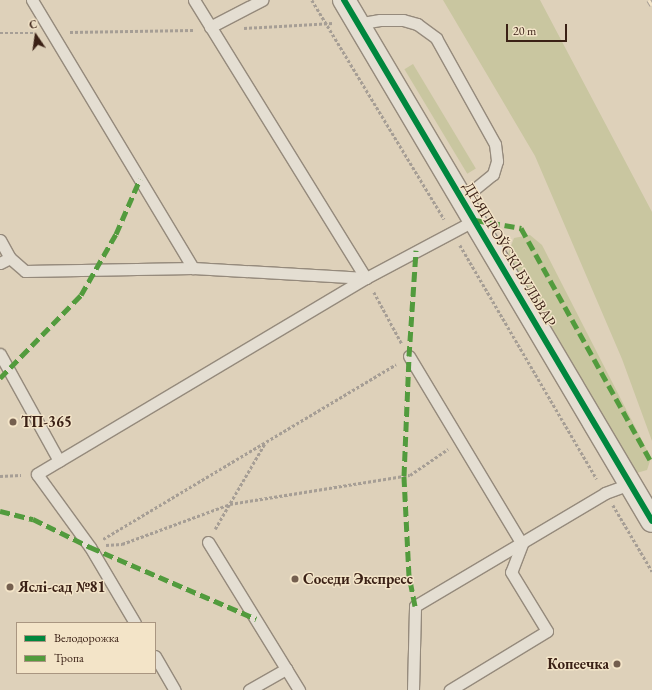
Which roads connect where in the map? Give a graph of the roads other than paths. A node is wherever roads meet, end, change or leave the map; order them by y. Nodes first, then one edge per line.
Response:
1 (32, 0) edge
2 (194, 0) edge
3 (262, 0) edge
4 (344, 0) edge
5 (356, 22) junction
6 (211, 28) junction
7 (462, 199) junction
8 (475, 220) junction
9 (0, 240) edge
10 (10, 258) junction
11 (0, 263) edge
12 (193, 268) junction
13 (366, 278) junction
14 (0, 354) edge
15 (409, 356) road end
16 (60, 461) junction
17 (630, 484) junction
18 (652, 521) edge
19 (208, 542) road end
20 (522, 544) junction
21 (134, 622) edge
22 (156, 658) edge
23 (286, 669) junction
24 (175, 690) edge
25 (249, 690) edge
26 (299, 690) edge
27 (413, 690) edge
28 (450, 690) edge

1 - 12 lane
2 - 6 lane
3 - 6 lane
4 - 5 street, ДНЯПРОЎСКІ БУЛЬВАР
5 - 7 street, ДНЯПРОЎСКІ БУЛЬВАР
5 - 7 lane
6 - 13 lane
7 - 8 street, ДНЯПРОЎСКІ БУЛЬВАР
8 - 13 lane
8 - 17 street, ДНЯПРОЎСКІ БУЛЬВАР
9 - 10 lane
10 - 11 lane
10 - 12 lane
12 - 13 lane
13 - 16 lane
14 - 16 lane
15 - 20 lane
16 - 21 lane
17 - 18 street, ДНЯПРОЎСКІ БУЛЬВАР
17 - 20 lane
19 - 23 lane
20 - 27 lane
20 - 28 lane
22 - 24 lane
23 - 25 lane
23 - 26 lane

